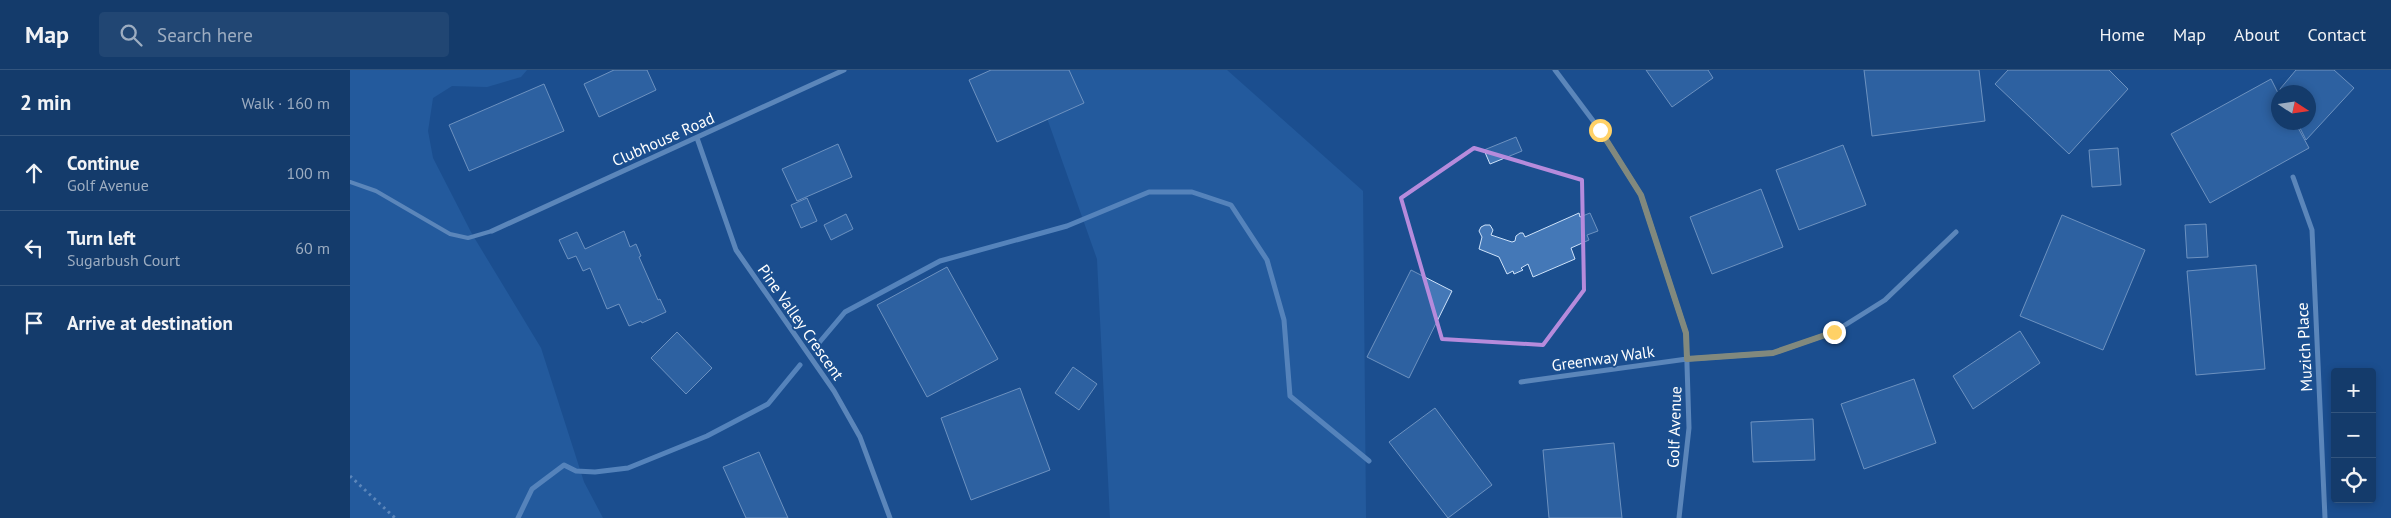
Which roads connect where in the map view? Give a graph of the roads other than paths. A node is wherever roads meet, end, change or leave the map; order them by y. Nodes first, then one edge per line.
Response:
1 (844, 70) edge
2 (1555, 70) edge
3 (697, 138) junction
4 (2293, 177) dead end
5 (350, 182) edge
6 (492, 231) joint
7 (1956, 232) dead end
8 (1687, 359) junction
9 (1521, 382) dead end
10 (890, 518) edge
11 (1679, 518) edge
12 (2325, 518) edge

1 - 3 street, Clubhouse Road
2 - 8 street, Golf Avenue
3 - 6 street, Clubhouse Road
3 - 10 street, Pine Valley Crescent
4 - 12 street, Muzich Place
5 - 6 lane
7 - 8 street, Greenway Walk
8 - 9 street, Greenway Walk
8 - 11 street, Golf Avenue

